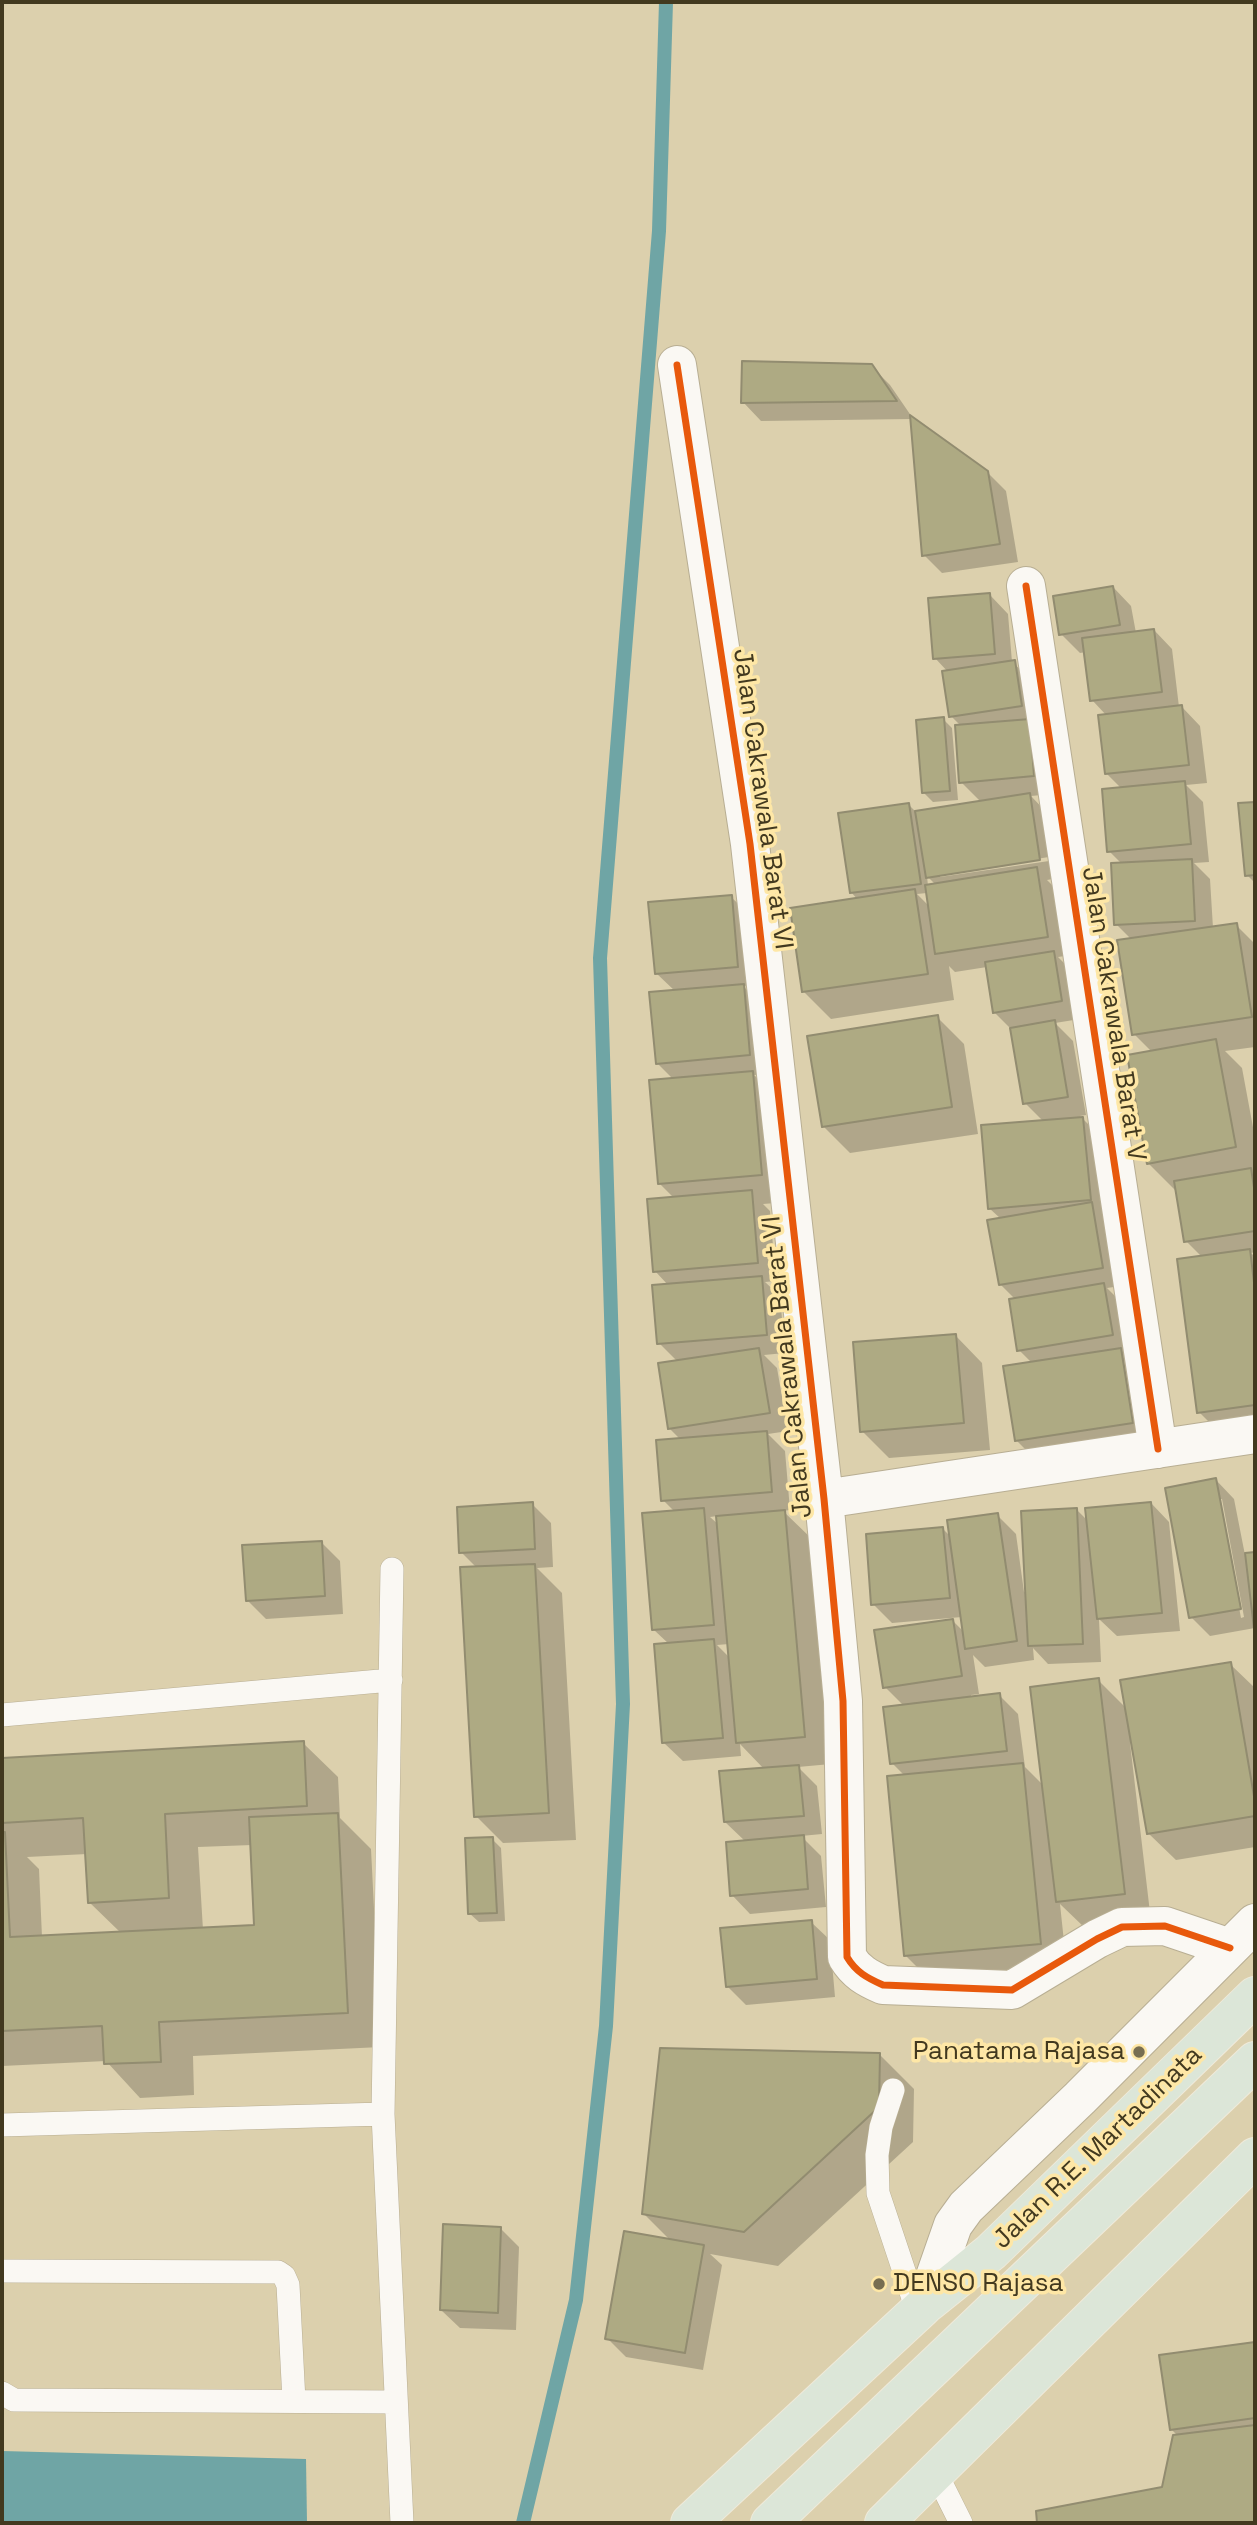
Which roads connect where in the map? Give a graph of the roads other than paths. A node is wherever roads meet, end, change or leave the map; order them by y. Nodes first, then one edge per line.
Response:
1 (677, 365) dead end
2 (1026, 586) dead end
3 (1255, 1434) edge
4 (1158, 1449) junction
5 (824, 1499) junction
6 (392, 1569) dead end
7 (391, 1680) junction
8 (2, 1715) edge
9 (1242, 1936) edge
10 (1255, 1996) edge
11 (1255, 2061) edge
12 (893, 2090) dead end
13 (383, 2114) junction
14 (2, 2125) edge
15 (1255, 2157) edge
16 (2, 2271) edge
17 (921, 2309) junction
18 (2, 2393) edge
19 (294, 2401) junction
20 (396, 2402) junction
21 (936, 2473) junction
22 (401, 2523) edge
23 (690, 2523) edge
24 (770, 2523) edge
25 (884, 2523) edge
26 (961, 2523) edge

1 - 5 street, Jalan Cakrawala Barat VI
2 - 4 street, Jalan Cakrawala Barat V
3 - 4 street
4 - 5 street
5 - 9 street, Jalan Cakrawala Barat VI
6 - 7 lane
7 - 8 lane
7 - 13 lane
9 - 17 street
10 - 17 highway, Jalan R.E. Martadinata
11 - 24 highway
12 - 17 lane
13 - 14 lane
13 - 20 lane
15 - 21 highway
16 - 19 lane
17 - 23 highway, Jalan R.E. Martadinata
18 - 19 lane
19 - 20 lane
20 - 22 lane
21 - 25 highway
21 - 26 lane

